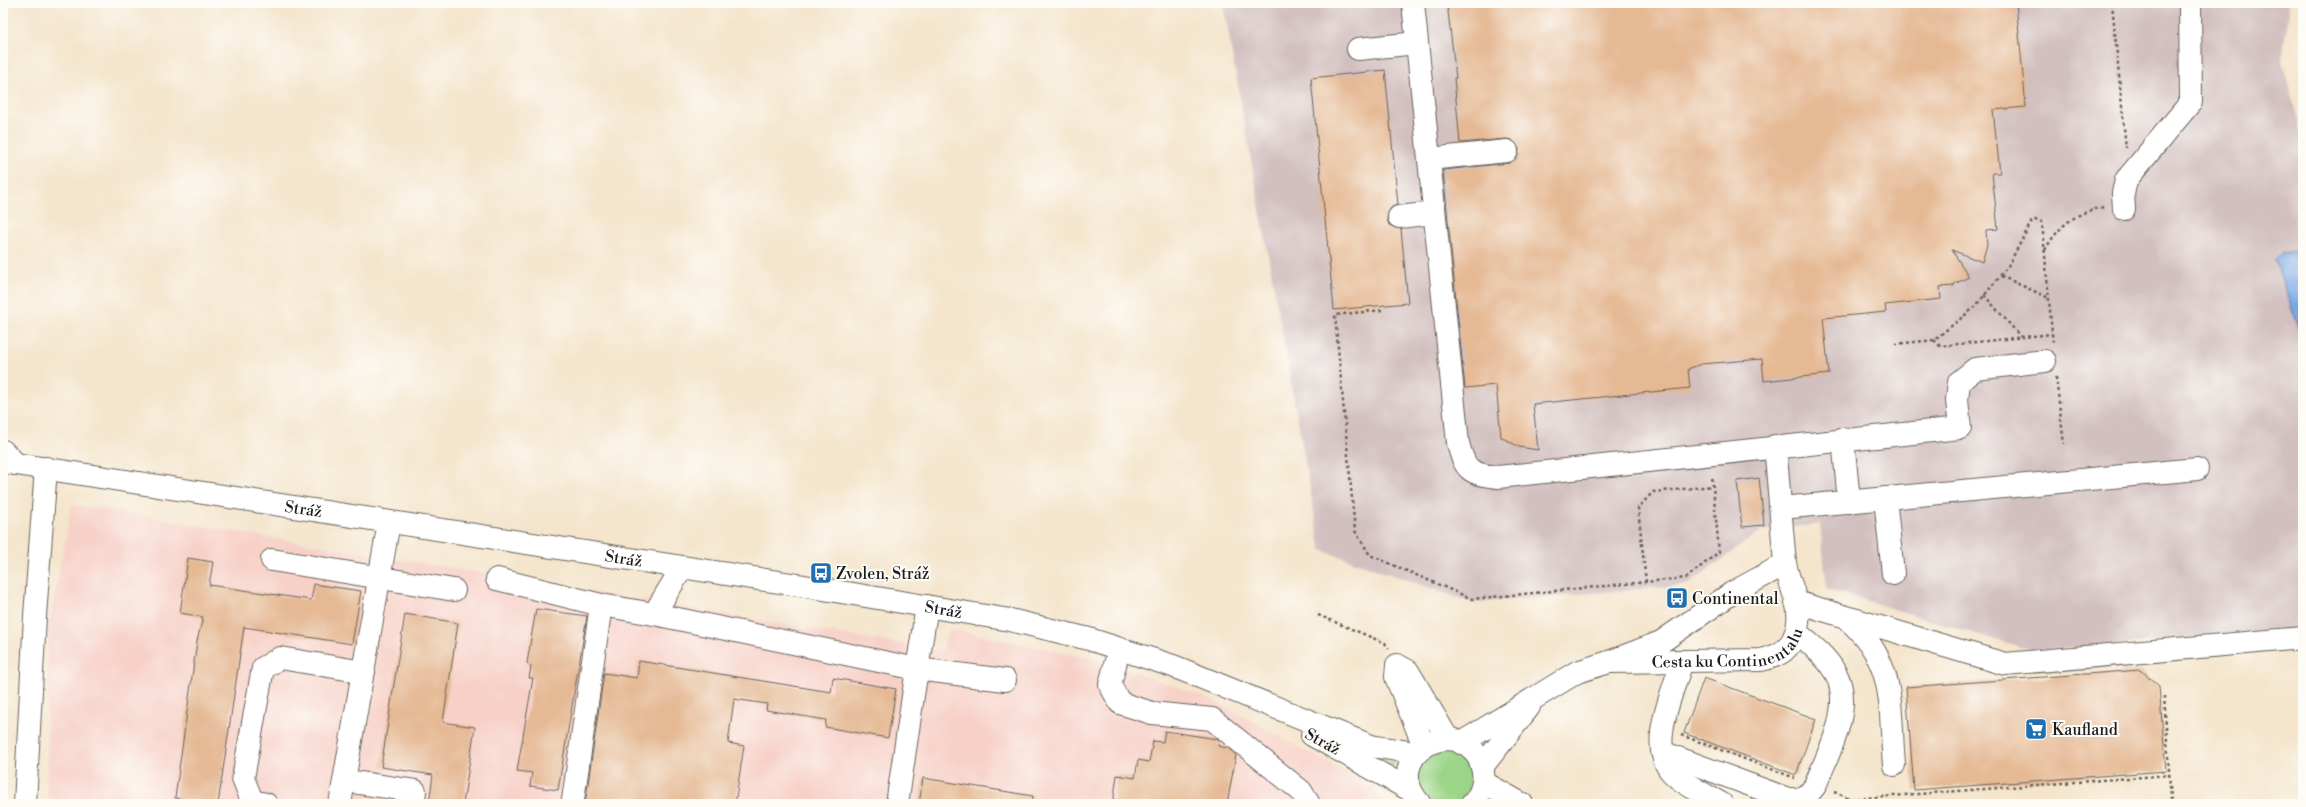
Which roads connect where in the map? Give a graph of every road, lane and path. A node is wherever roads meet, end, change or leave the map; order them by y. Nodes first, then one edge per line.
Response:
1 (1413, 3) edge
2 (2112, 3) edge
3 (2190, 3) edge
4 (1417, 43) junction
5 (1358, 49) dead end
6 (1507, 151) dead end
7 (2126, 153) dead end
8 (1429, 159) junction
9 (2116, 208) joint
10 (1434, 213) junction
11 (1399, 217) dead end
12 (2045, 252) junction
13 (2000, 276) junction
14 (1984, 296) junction
15 (2049, 298) junction
16 (1382, 310) dead end
17 (2052, 334) junction
18 (2021, 337) junction
19 (1934, 340) junction
20 (1895, 344) dead end
21 (2051, 361) junction
22 (1837, 440) junction
23 (2064, 444) dead end
24 (1775, 446) junction
25 (7, 459) edge
26 (46, 468) junction
27 (1711, 468) dead end
28 (2197, 469) dead end
29 (1713, 486) junction
30 (1885, 498) junction
31 (1842, 502) junction
32 (1781, 508) junction
33 (389, 522) junction
34 (272, 560) dead end
35 (1786, 564) junction
36 (682, 568) junction
37 (1893, 574) dead end
38 (380, 577) junction
39 (497, 579) dead end
40 (1646, 582) junction
41 (454, 590) dead end
42 (1796, 602) junction
43 (601, 605) junction
44 (927, 606) junction
45 (654, 614) junction
46 (1318, 615) dead end
47 (1842, 615) junction
48 (1796, 632) junction
49 (2295, 639) edge
50 (1119, 649) junction
51 (1682, 660) junction
52 (1609, 662) junction
53 (1397, 664) junction
54 (917, 669) junction
55 (364, 672) junction
56 (1006, 680) dead end
57 (1235, 692) junction
58 (1539, 695) junction
59 (2164, 696) dead end
60 (1679, 734) dead end
61 (1455, 741) junction
62 (1420, 750) junction
63 (1662, 752) junction
64 (1894, 766) dead end
65 (1483, 774) junction
66 (2169, 775) junction
67 (1798, 779) dead end
68 (346, 781) junction
69 (1842, 795) dead end
70 (573, 800) dead end
71 (1417, 800) edge
72 (2172, 800) dead end
73 (25, 804) edge
74 (266, 804) edge
75 (340, 804) edge
76 (413, 804) edge
77 (896, 804) edge
78 (1309, 804) edge
79 (1472, 804) edge
80 (1522, 804) edge
81 (1722, 804) edge

1 - 4 street
2 - 7 path
3 - 9 street
4 - 5 street
4 - 8 street
6 - 8 street
8 - 10 street
9 - 12 path
10 - 11 street
10 - 24 street
12 - 13 path
12 - 15 path
13 - 14 path
13 - 15 path
14 - 18 path
14 - 19 path
15 - 17 path
16 - 40 path
17 - 18 path
17 - 21 path
18 - 19 path
19 - 20 path
21 - 22 street
21 - 23 path
22 - 24 street
22 - 31 street
24 - 32 street, Cesta ku Continentalu
25 - 26 street, Stráž
26 - 33 street, Stráž
26 - 73 street
27 - 29 path
28 - 30 street
29 - 40 path
29 - 40 path
30 - 31 street
30 - 37 street
31 - 32 street
32 - 35 street, Cesta ku Continentalu
33 - 36 street, Stráž
33 - 38 street
34 - 38 street
35 - 42 street, Cesta ku Continentalu
35 - 52 street, Cesta ku Continentalu
36 - 44 street, Stráž
36 - 45 street
38 - 41 street
38 - 55 street
39 - 43 street
42 - 47 street
42 - 48 street, Cesta ku Continentalu
43 - 45 street
43 - 70 street
44 - 50 street, Stráž
44 - 54 street
45 - 54 street
46 - 53 path
47 - 49 street
47 - 64 street
48 - 51 street, Cesta ku Continentalu
48 - 63 street
50 - 57 street, Stráž
50 - 78 street
51 - 52 street, Cesta ku Continentalu
51 - 63 street
52 - 58 street, Cesta ku Continentalu
53 - 61 street
53 - 62 street
54 - 56 street
54 - 77 street
55 - 68 street
55 - 74 street
57 - 62 street, Stráž
57 - 71 street, Stráž
58 - 61 street, Cesta ku Continentalu
58 - 65 street, Cesta ku Continentalu
59 - 66 path
60 - 67 path
61 - 62 street, Stráž
61 - 65 street
62 - 71 street, Stráž
63 - 81 street
65 - 79 street
65 - 80 street
66 - 69 path
66 - 72 path
68 - 75 street
68 - 76 street

